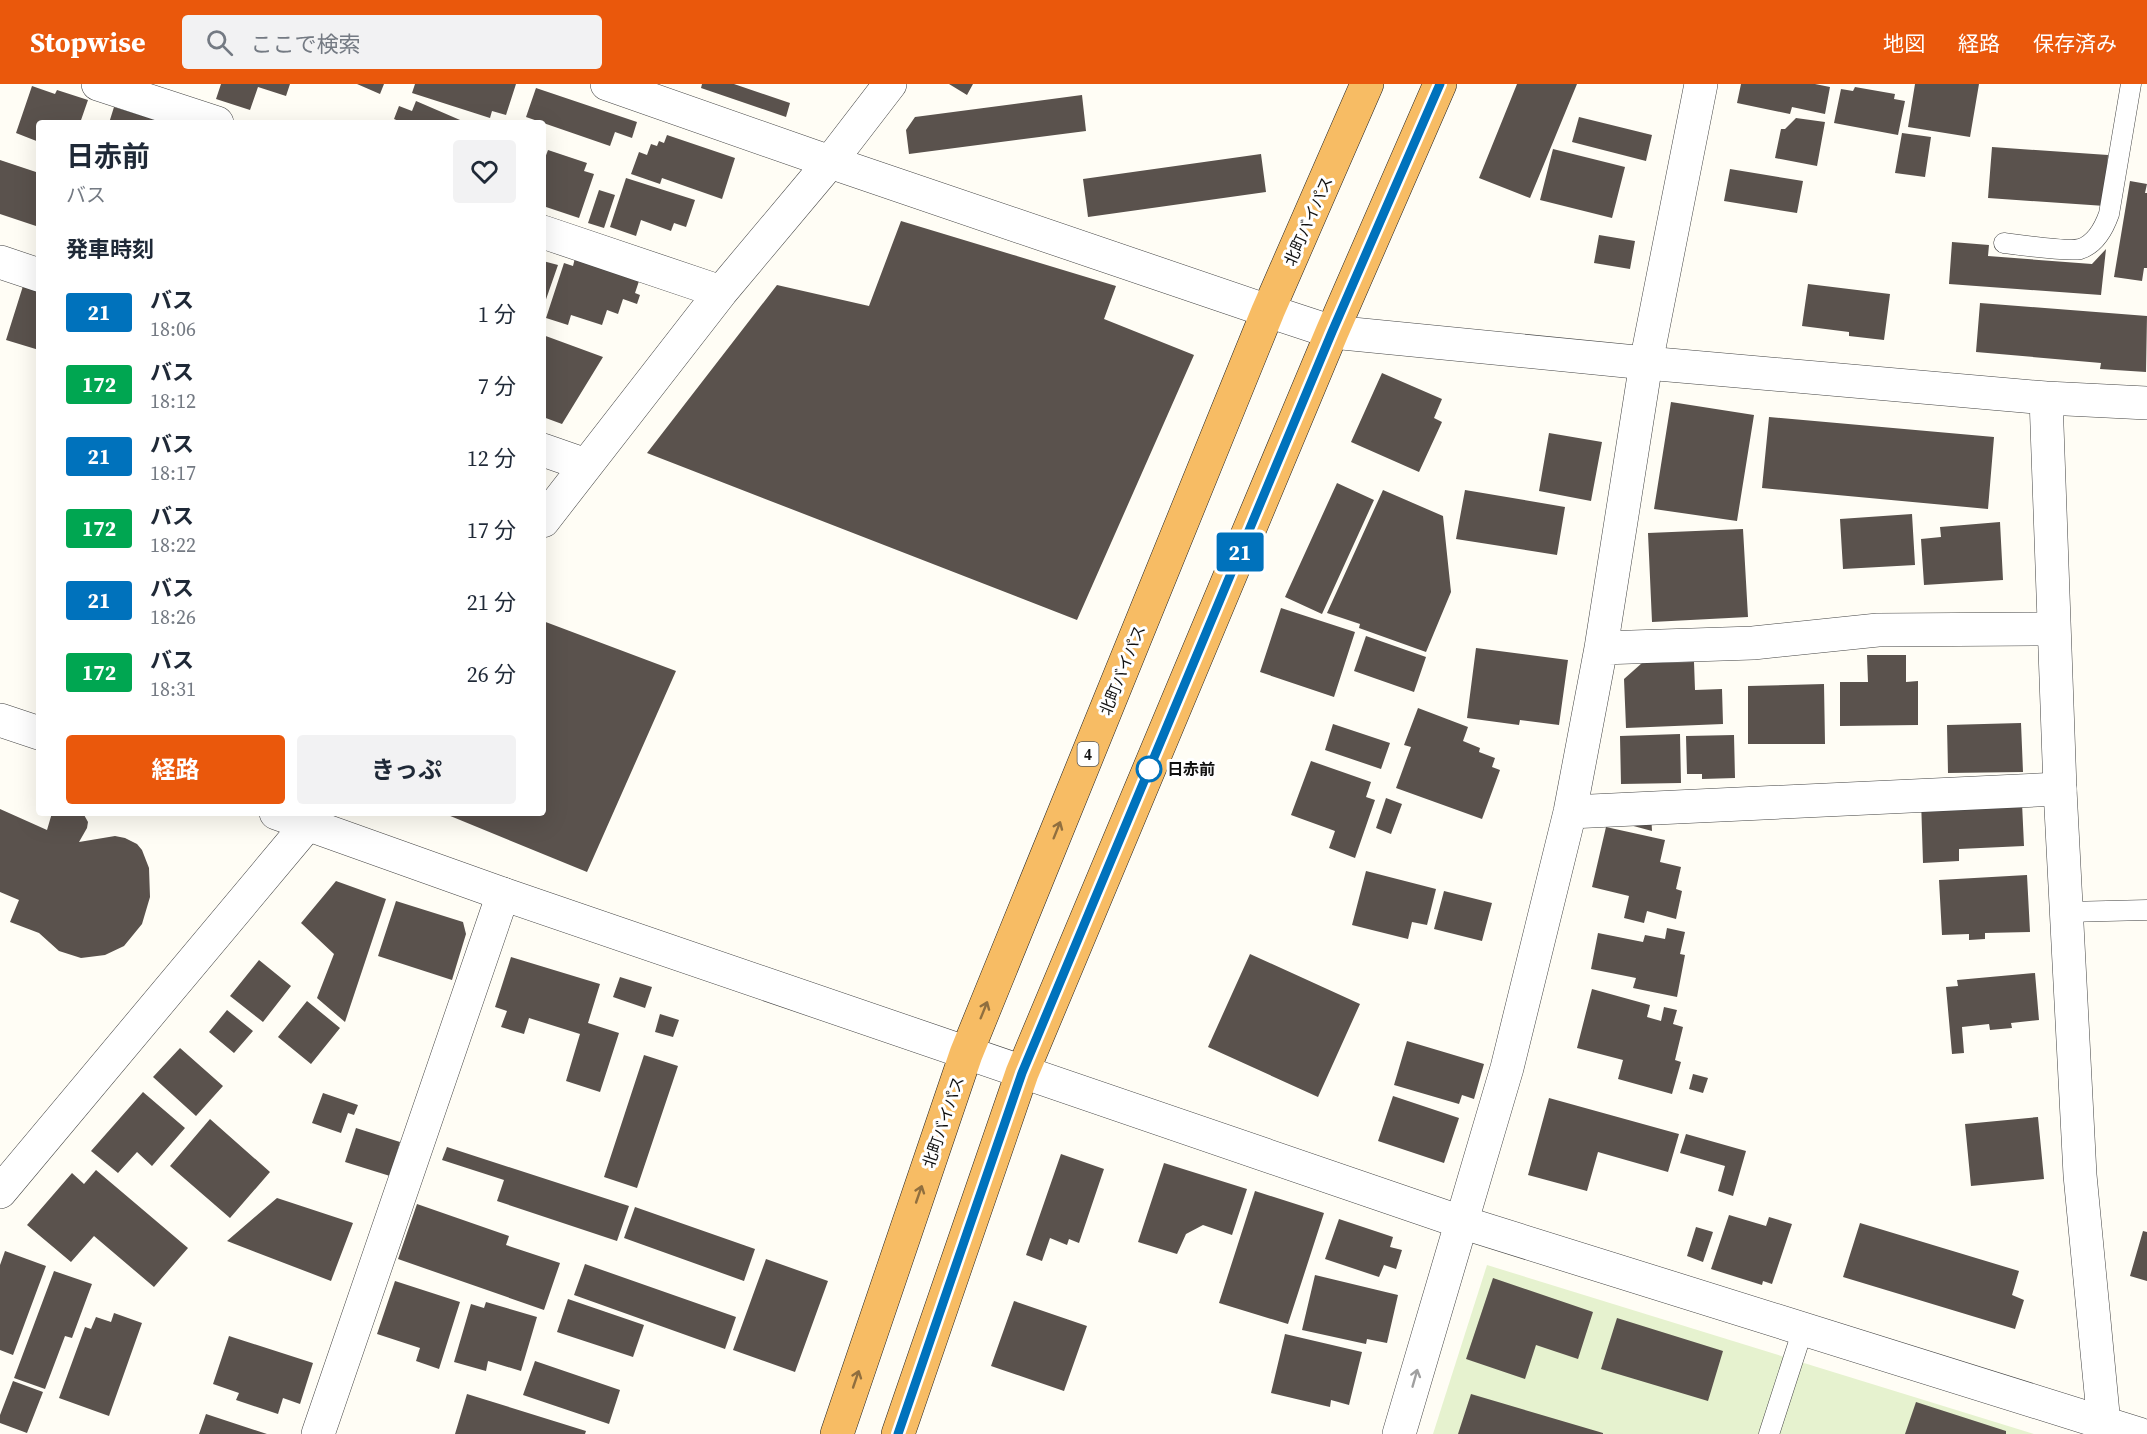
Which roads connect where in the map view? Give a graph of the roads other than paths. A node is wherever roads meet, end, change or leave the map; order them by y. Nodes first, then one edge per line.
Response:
1 (98, 84) edge
2 (607, 84) edge
3 (890, 84) edge
4 (1367, 84) edge
5 (1440, 84) edge
6 (1701, 84) edge
7 (2131, 84) edge
8 (208, 120) edge
9 (830, 162) junction
10 (546, 233) edge
11 (2004, 243) dead end
12 (0, 262) edge
13 (36, 274) edge
14 (721, 292) junction
15 (1268, 311) junction
16 (1332, 332) junction
17 (1646, 363) junction
18 (2046, 399) junction
19 (2147, 403) edge
20 (546, 451) edge
21 (586, 465) junction
22 (546, 517) edge
23 (2053, 629) junction
24 (1601, 648) junction
25 (0, 720) edge
26 (36, 732) edge
27 (2060, 789) junction
28 (1570, 812) junction
29 (312, 818) edge
30 (503, 894) junction
31 (2147, 910) edge
32 (2067, 912) junction
33 (966, 1054) junction
34 (1022, 1073) junction
35 (0, 1192) edge
36 (1461, 1222) junction
37 (1803, 1329) junction
38 (2104, 1424) junction
39 (318, 1434) edge
40 (837, 1434) edge
41 (898, 1434) edge
42 (1399, 1434) edge
43 (1769, 1434) edge
44 (2139, 1434) edge

1 - 8 street
2 - 9 street
3 - 9 street
4 - 15 highway, 北町バイパス / 4
5 - 16 highway
6 - 17 street
7 - 11 lane
9 - 14 street
9 - 15 street
10 - 14 street
12 - 13 street
14 - 21 street
15 - 16 street
33 -> 15 highway, 北町バイパス / 4
16 - 17 street
16 - 34 highway
17 - 18 street
17 - 24 street
18 - 19 street
18 - 23 street
20 - 21 street
21 - 22 street
23 - 24 street
23 - 27 street
24 - 28 street
25 - 26 street
27 - 28 street
27 - 32 street
28 - 36 street
29 - 30 street
29 - 35 street
30 - 33 street
30 - 39 street
31 - 32 lane
32 - 38 street
33 - 34 street
40 -> 33 highway, 北町バイパス / 4
34 - 36 street
34 - 41 highway
36 - 37 street
42 -> 36 street
37 - 38 street
37 - 43 lane
38 - 44 street

